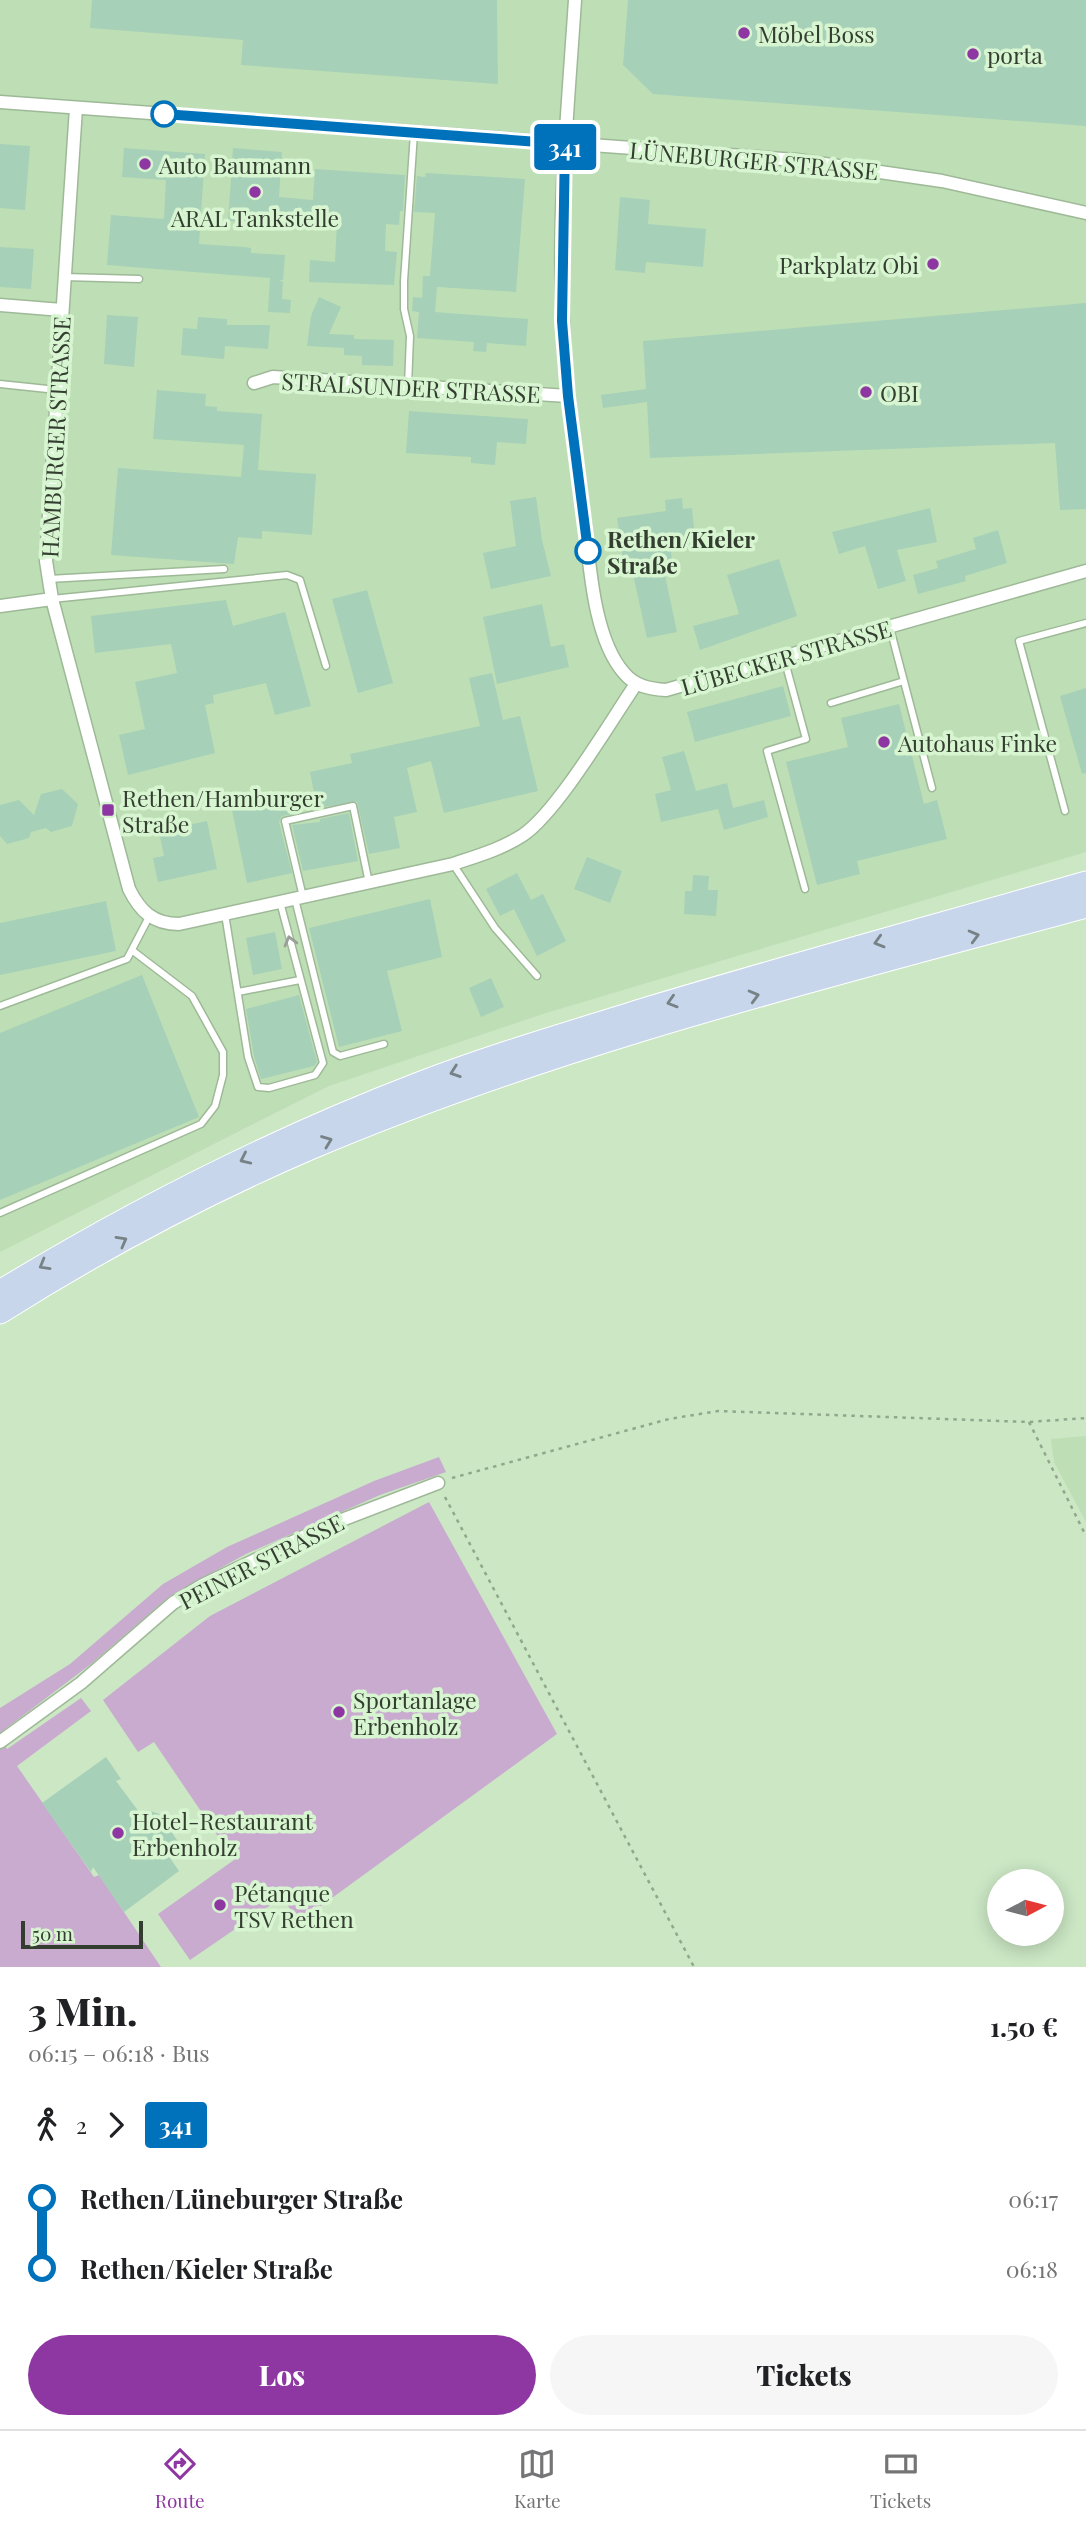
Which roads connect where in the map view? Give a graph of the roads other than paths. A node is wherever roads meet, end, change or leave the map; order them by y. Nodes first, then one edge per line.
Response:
1 (575, 0) edge
2 (0, 102) edge
3 (76, 108) junction
4 (414, 133) junction
5 (565, 144) junction
6 (1086, 213) edge
7 (64, 277) junction
8 (139, 279) dead end
9 (0, 305) edge
10 (62, 310) junction
11 (254, 383) dead end
12 (0, 384) edge
13 (408, 386) junction
14 (57, 390) junction
15 (568, 396) junction
16 (224, 569) dead end
17 (1086, 571) edge
18 (49, 579) junction
19 (52, 599) junction
20 (0, 606) edge
21 (1086, 623) edge
22 (890, 628) junction
23 (784, 658) junction
24 (326, 666) dead end
25 (904, 681) junction
26 (636, 684) junction
27 (831, 703) dead end
28 (932, 788) dead end
29 (1065, 811) dead end
30 (453, 864) junction
31 (369, 883) junction
32 (1086, 883) edge
33 (805, 889) dead end
34 (299, 898) junction
35 (280, 902) junction
36 (1086, 906) edge
37 (225, 914) junction
38 (149, 917) junction
39 (134, 951) junction
40 (537, 976) dead end
41 (300, 980) junction
42 (238, 992) junction
43 (0, 1006) edge
44 (384, 1044) dead end
45 (0, 1213) edge
46 (0, 1292) edge
47 (0, 1312) edge
48 (438, 1483) road end
49 (0, 1742) edge

1 - 5 street
2 - 3 street, LÜNEBURGER STRASSE
3 - 4 street, LÜNEBURGER STRASSE
3 - 7 street, HAMBURGER STRASSE
4 - 5 street, LÜNEBURGER STRASSE
4 - 13 lane
5 - 6 street, LÜNEBURGER STRASSE
5 - 15 street
7 - 8 lane
7 - 10 street, HAMBURGER STRASSE
9 - 10 street
10 - 14 street, HAMBURGER STRASSE
11 - 13 street, STRALSUNDER STRASSE
12 - 14 lane
13 - 15 street, STRALSUNDER STRASSE
14 - 18 street, HAMBURGER STRASSE
15 - 26 street
16 - 18 lane
17 - 22 street, LÜBECKER STRASSE
18 - 19 street, HAMBURGER STRASSE
19 - 20 street
19 - 24 lane
19 - 38 street, HAMBURGER STRASSE
21 - 29 lane
22 - 23 street, LÜBECKER STRASSE
22 - 25 lane
23 - 26 street, LÜBECKER STRASSE
23 - 33 lane
25 - 27 lane
25 - 28 lane
26 - 30 street
30 - 31 street
30 - 40 lane
31 - 34 street
31 - 34 lane
32 -> 46 highway
34 - 35 street
34 - 44 lane
35 - 37 street
41 -> 35 lane
47 -> 36 highway
37 - 38 street
37 - 42 lane
38 - 39 lane
39 - 43 lane
39 - 45 lane
41 - 42 lane
41 - 42 lane
48 - 49 street, PEINER STRASSE

